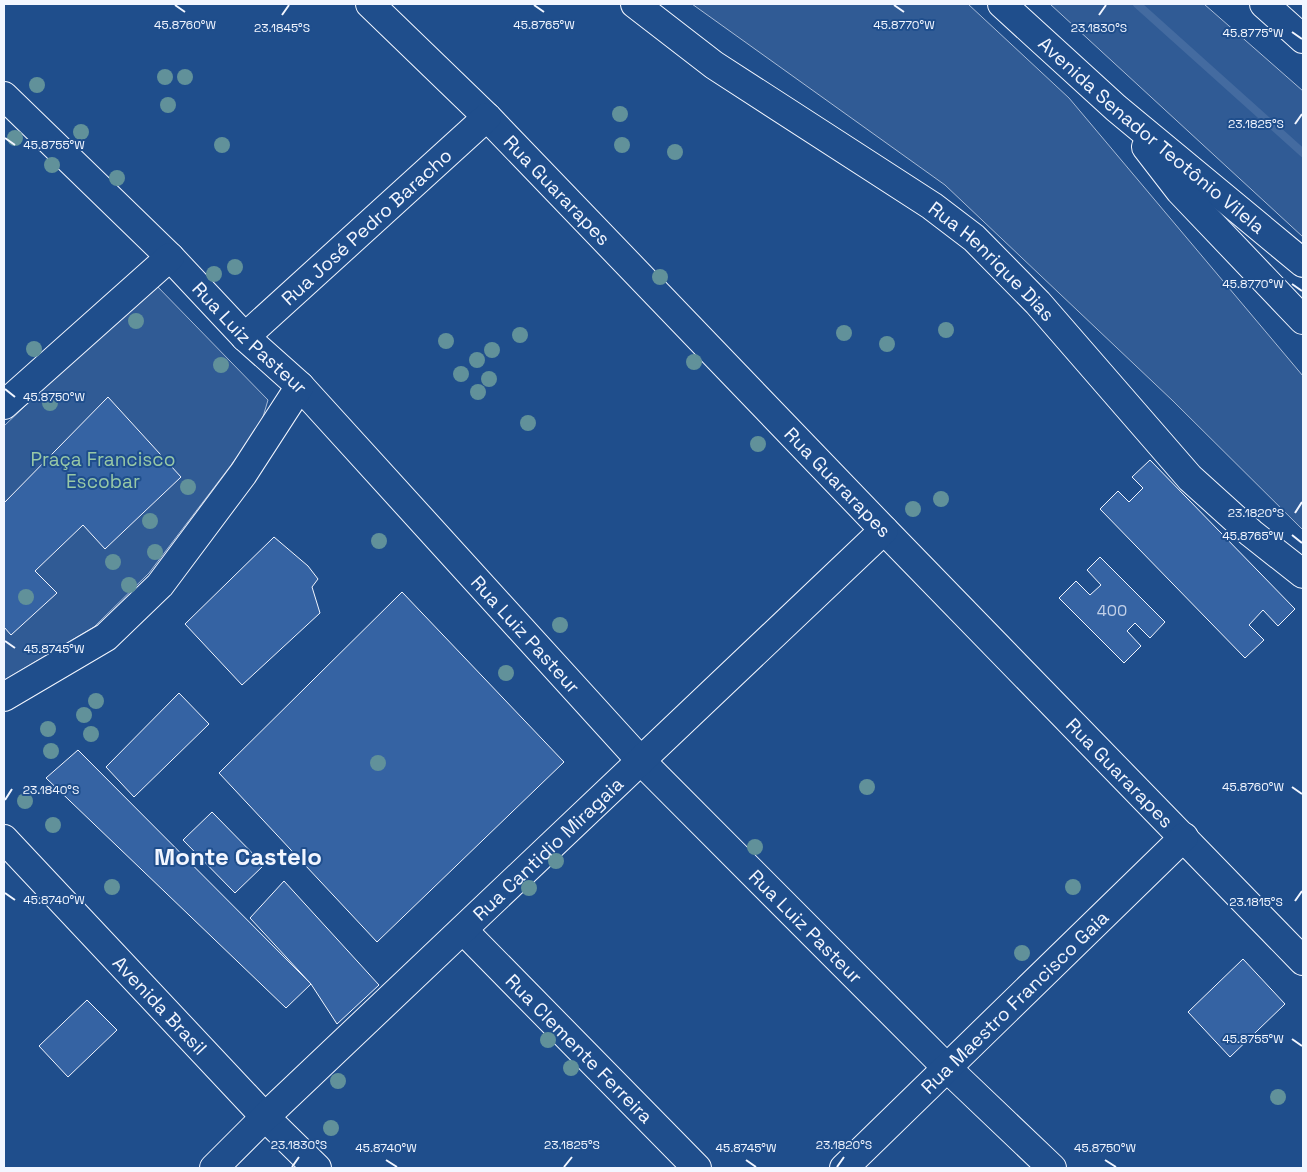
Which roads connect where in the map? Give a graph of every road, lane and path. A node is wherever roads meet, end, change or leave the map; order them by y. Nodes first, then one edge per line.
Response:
1 (370, 4) edge
2 (635, 4) edge
3 (1002, 4) edge
4 (1264, 4) edge
5 (1303, 40) edge
6 (4, 96) edge
7 (1116, 108) junction
8 (487, 117) junction
9 (170, 257) junction
10 (1303, 263) edge
11 (1303, 320) edge
12 (245, 337) junction
13 (300, 386) junction
14 (4, 406) edge
15 (884, 530) junction
16 (1303, 574) edge
17 (4, 697) edge
18 (641, 761) junction
19 (1184, 837) junction
20 (4, 838) edge
21 (463, 930) junction
22 (1303, 961) edge
23 (947, 1068) junction
24 (265, 1117) junction
25 (214, 1168) edge
26 (317, 1168) edge
27 (697, 1168) edge
28 (844, 1168) edge
29 (1052, 1168) edge

1 - 8 main road, Rua Guararapes
2 - 16 main road, Rua Henrique Dias
3 - 7 main road, Avenida Senador Teotônio Vilela
4 - 5 main road
6 - 9 main road, Rua Luiz Pasteur
7 - 10 main road, Avenida Senador Teotônio Vilela
7 - 11 main road
8 - 12 main road, Rua José Pedro Baracho
8 - 15 main road, Rua Guararapes
9 - 12 main road, Rua Luiz Pasteur
9 - 14 main road
12 - 13 main road, Rua Luiz Pasteur
13 - 17 main road
13 - 18 main road, Rua Luiz Pasteur
15 - 18 main road, Rua Cantidio Miragaia
15 - 19 main road, Rua Guararapes
18 - 21 main road, Rua Cantidio Miragaia
18 - 23 main road, Rua Luiz Pasteur
19 - 22 main road, Rua Guararapes
19 - 23 main road, Rua Maestro Francisco Gaia
20 - 24 main road, Avenida Brasil
21 - 24 main road, Rua Cantidio Miragaia
21 - 27 main road, Rua Clemente Ferreira
23 - 28 main road, Rua Maestro Francisco Gaia
23 - 29 main road, Rua Luiz Pasteur
24 - 25 main road, Rua Cantidio Miragaia
24 - 26 main road, Avenida Brasil

